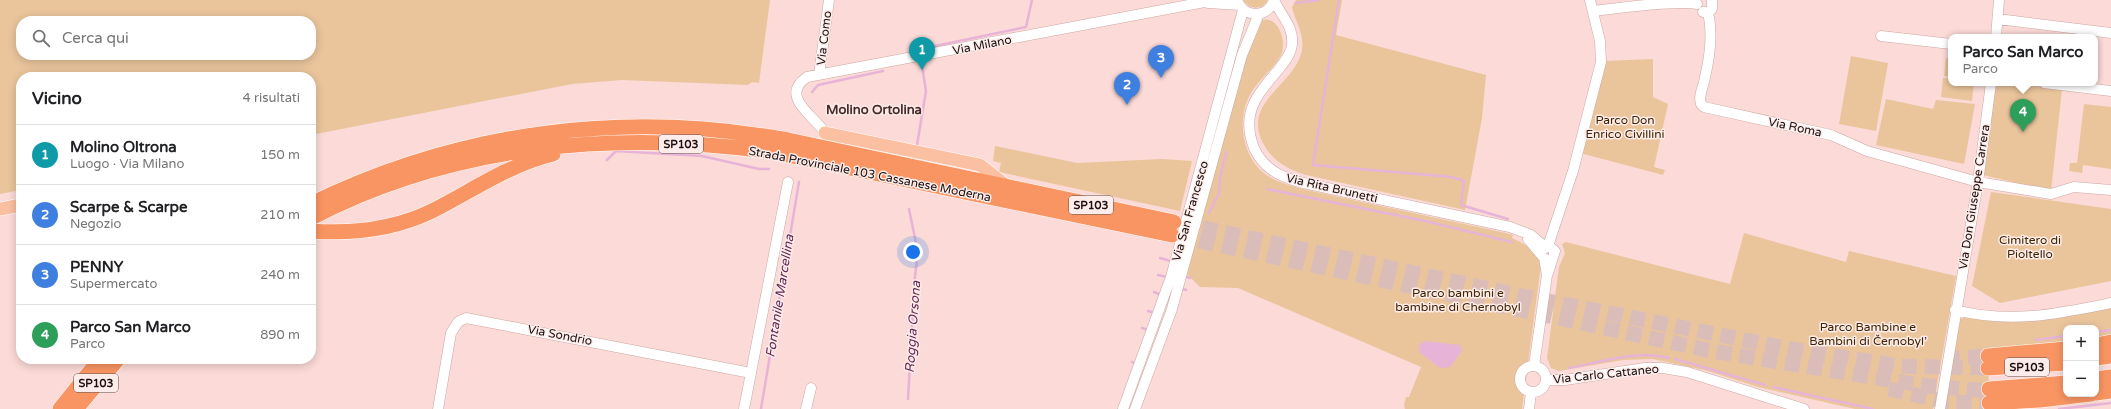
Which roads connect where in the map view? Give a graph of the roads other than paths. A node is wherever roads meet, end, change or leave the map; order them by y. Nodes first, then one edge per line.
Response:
1 (829, 0) edge
2 (1274, 0) edge
3 (1590, 0) edge
4 (1712, 0) edge
5 (2000, 0) edge
6 (1210, 1) edge
7 (1698, 2) edge
8 (1240, 5) edge
9 (1594, 11) junction
10 (1708, 12) junction
11 (1261, 13) junction
12 (1998, 19) junction
13 (2111, 33) edge
14 (1996, 34) edge
15 (1292, 36) junction
16 (1881, 36) dead end
17 (1948, 44) edge
18 (819, 75) junction
19 (1991, 86) edge
20 (2069, 86) edge
21 (2111, 91) edge
22 (824, 133) joint
23 (788, 182) dead end
24 (1978, 182) junction
25 (1008, 187) junction
26 (2111, 190) edge
27 (964, 192) junction
28 (316, 202) edge
29 (16, 207) edge
30 (0, 209) edge
31 (316, 216) edge
32 (1556, 222) junction
33 (316, 231) edge
34 (1526, 233) junction
35 (1548, 252) junction
36 (2111, 303) edge
37 (1955, 310) junction
38 (2111, 342) edge
39 (2099, 344) edge
40 (2063, 350) edge
41 (2111, 356) edge
42 (2099, 358) edge
43 (2063, 363) edge
44 (96, 364) edge
45 (114, 364) edge
46 (1534, 366) junction
47 (751, 373) junction
48 (2111, 377) edge
49 (2099, 379) edge
50 (1546, 380) junction
51 (2063, 384) edge
52 (811, 388) dead end
53 (2111, 391) edge
54 (1530, 392) junction
55 (2099, 393) edge
56 (2068, 397) edge
57 (1940, 406) edge
58 (60, 409) edge
59 (76, 409) edge
60 (438, 409) edge
61 (744, 409) edge
62 (806, 409) edge
63 (1123, 409) edge
64 (1135, 409) edge
65 (1529, 409) edge
66 (1804, 409) edge

1 - 18 street, Via Como
2 - 11 street, Via San Francesco
2 - 15 street, Via Rita Brunetti
3 - 9 street
4 - 10 street
5 - 12 street
6 - 8 street, Via Milano
6 - 18 street, Via Milano
7 - 9 street
7 - 10 street
8 - 11 street, Via Milano
8 - 63 street, Via San Francesco
9 - 32 street
10 - 24 street, Via Roma
11 - 15 street
11 - 64 street, Via San Francesco
12 - 13 street
12 - 14 street
15 - 34 street, Via Rita Brunetti
16 - 17 street
18 - 22 street, Via Milano
19 - 24 street, Via Don Giuseppe Carrera
20 - 21 street
22 - 25 main road
23 - 47 street
24 - 26 street
24 - 37 street, Via Don Giuseppe Carrera
25 - 27 highway, Strada Provinciale 103 Cassanese Moderna / SP103
25 - 28 highway, Strada Provinciale 103 Cassanese Moderna / SP103
27 - 31 highway, Strada Provinciale 103 Cassanese Moderna / SP103
27 - 33 highway, SP103
29 - 30 main road
32 - 34 street
32 - 35 street
34 - 35 street, Via Rita Brunetti
35 - 46 street
36 - 37 street
37 - 57 street, Via Don Giuseppe Carrera
38 - 39 highway
40 - 43 highway, SP103
41 - 42 highway
44 - 58 highway, SP103
45 - 59 highway, SP103
46 - 50 street
46 - 54 street
47 - 60 street, Via Sondrio
47 - 61 street
48 - 49 highway
50 - 54 street
50 - 66 street, Via Carlo Cattaneo
51 - 56 highway, SP103
52 - 62 street
53 - 55 highway
54 - 65 street

